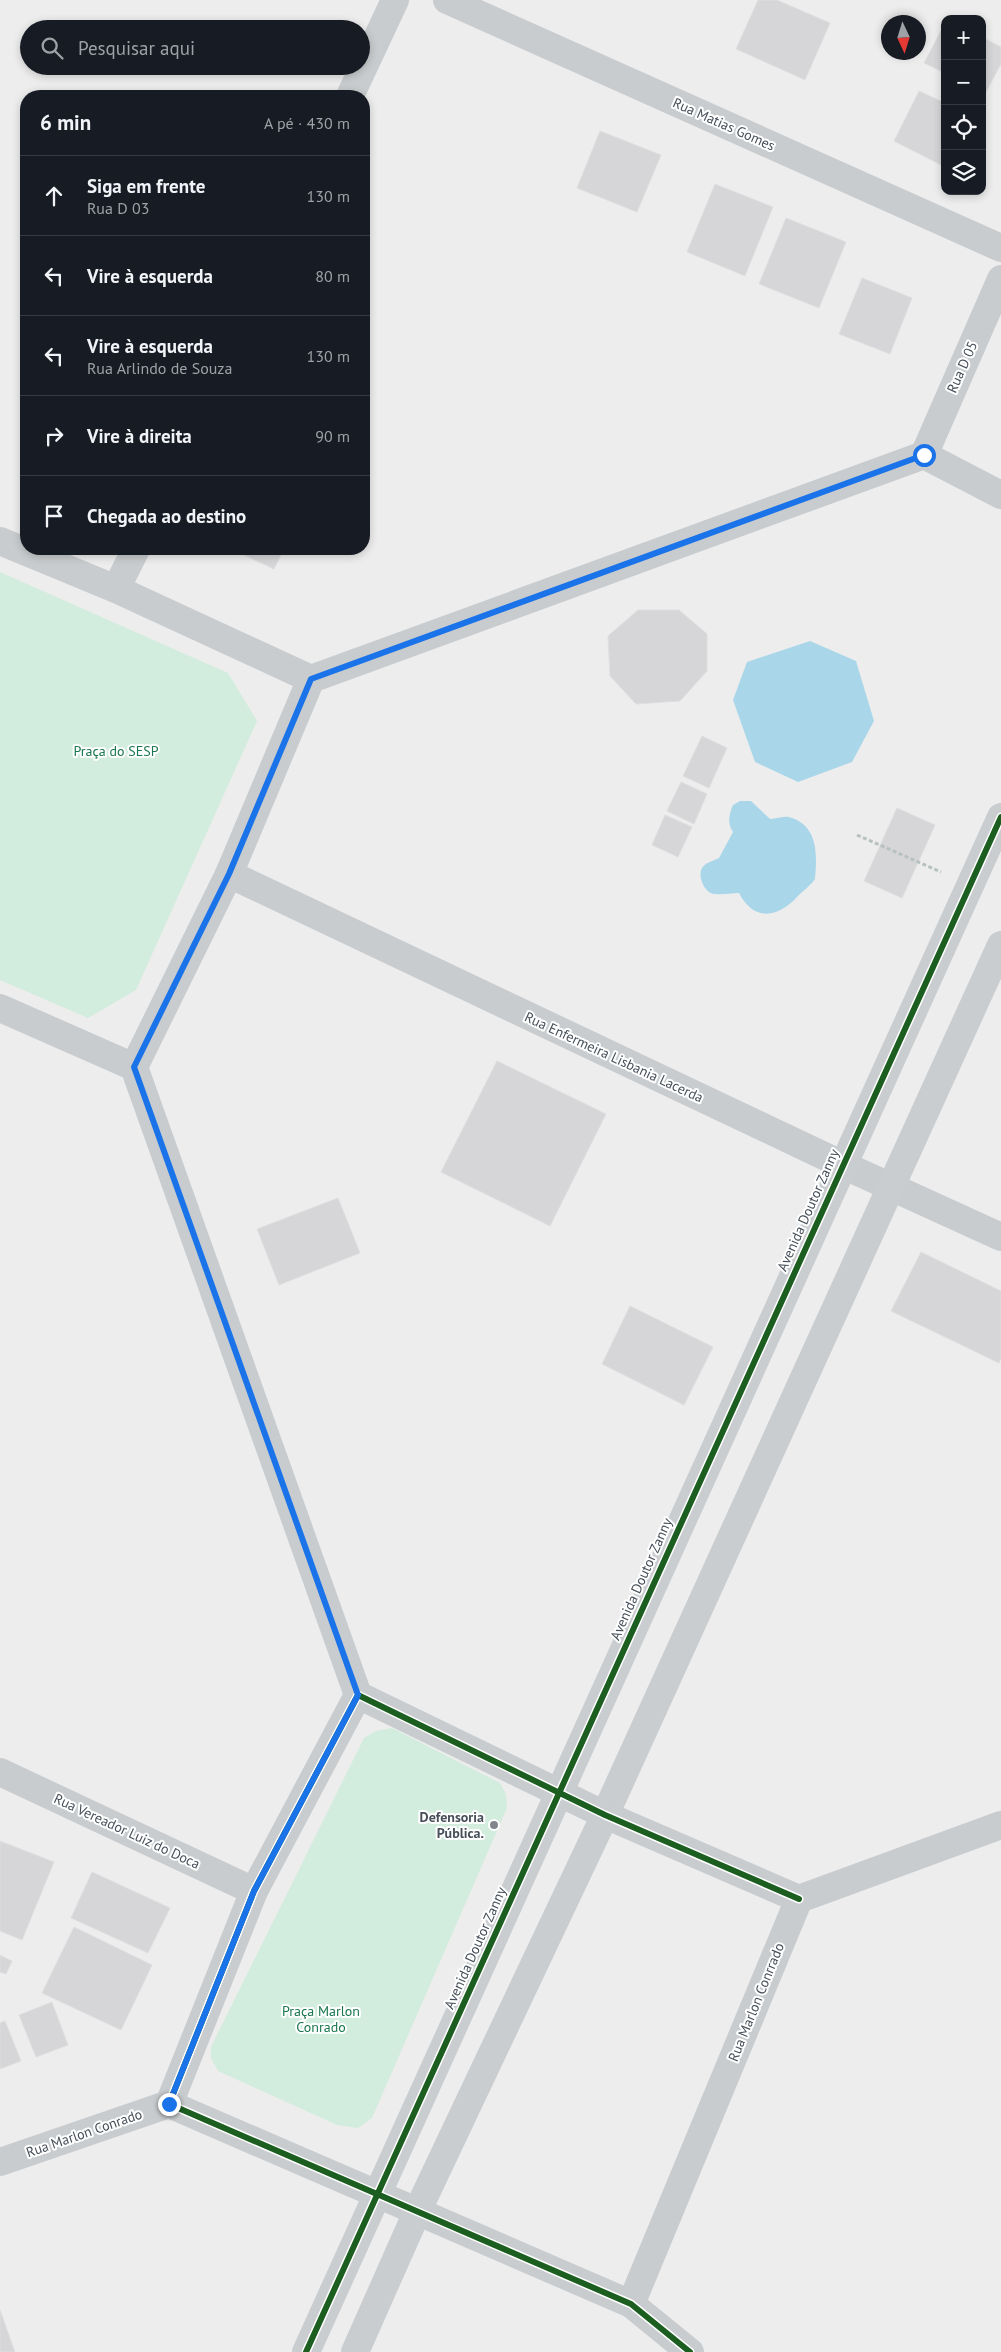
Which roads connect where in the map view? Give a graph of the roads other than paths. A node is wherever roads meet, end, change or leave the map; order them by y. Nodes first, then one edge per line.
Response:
1 (396, 0) edge
2 (447, 0) edge
3 (370, 54) edge
4 (360, 75) edge
5 (353, 90) edge
6 (1001, 248) edge
7 (1001, 279) edge
8 (924, 455) junction
9 (1001, 494) edge
10 (0, 541) edge
11 (20, 549) edge
12 (34, 555) edge
13 (133, 555) edge
14 (116, 589) junction
15 (311, 679) junction
16 (1001, 817) edge
17 (229, 874) junction
18 (1001, 945) edge
19 (0, 1008) edge
20 (134, 1067) junction
21 (843, 1165) junction
22 (891, 1187) junction
23 (1001, 1237) edge
24 (358, 1695) junction
25 (0, 1772) edge
26 (558, 1792) junction
27 (605, 1815) junction
28 (1001, 1825) edge
29 (254, 1891) junction
30 (799, 1899) junction
31 (169, 2104) junction
32 (0, 2162) edge
33 (378, 2196) junction
34 (417, 2212) junction
35 (631, 2304) junction
36 (306, 2352) edge
37 (354, 2352) edge
38 (690, 2352) edge

1 - 3 street
2 - 6 street, Rua Matias Gomes
4 - 5 street
7 - 8 street, Rua D 05
8 - 9 street
8 - 15 street
10 - 11 street
12 - 14 street
13 - 14 street
14 - 15 street
15 - 17 street
16 - 21 street, Avenida Doutor Zanny
17 - 20 street
17 - 21 street, Rua Enfermeira Lisbania Lacerda
18 - 22 street
19 - 20 street
20 - 24 street
21 - 22 street, Rua Enfermeira Lisbania Lacerda
21 - 26 street, Avenida Doutor Zanny
22 - 23 street, Rua Enfermeira Lisbania Lacerda
22 - 27 street
24 - 26 street
24 - 29 street
25 - 29 street, Rua Vereador Luiz do Doca
26 - 27 street
26 - 33 street, Avenida Doutor Zanny
27 - 30 street
27 - 34 street
28 - 30 street
29 - 31 street
30 - 35 street, Rua Marlon Conrrado
31 - 32 street, Rua Marlon Conrado
31 - 33 street
33 - 34 street
33 - 36 street, Avenida Doutor Zanny
34 - 35 street
34 - 37 street
35 - 38 street

